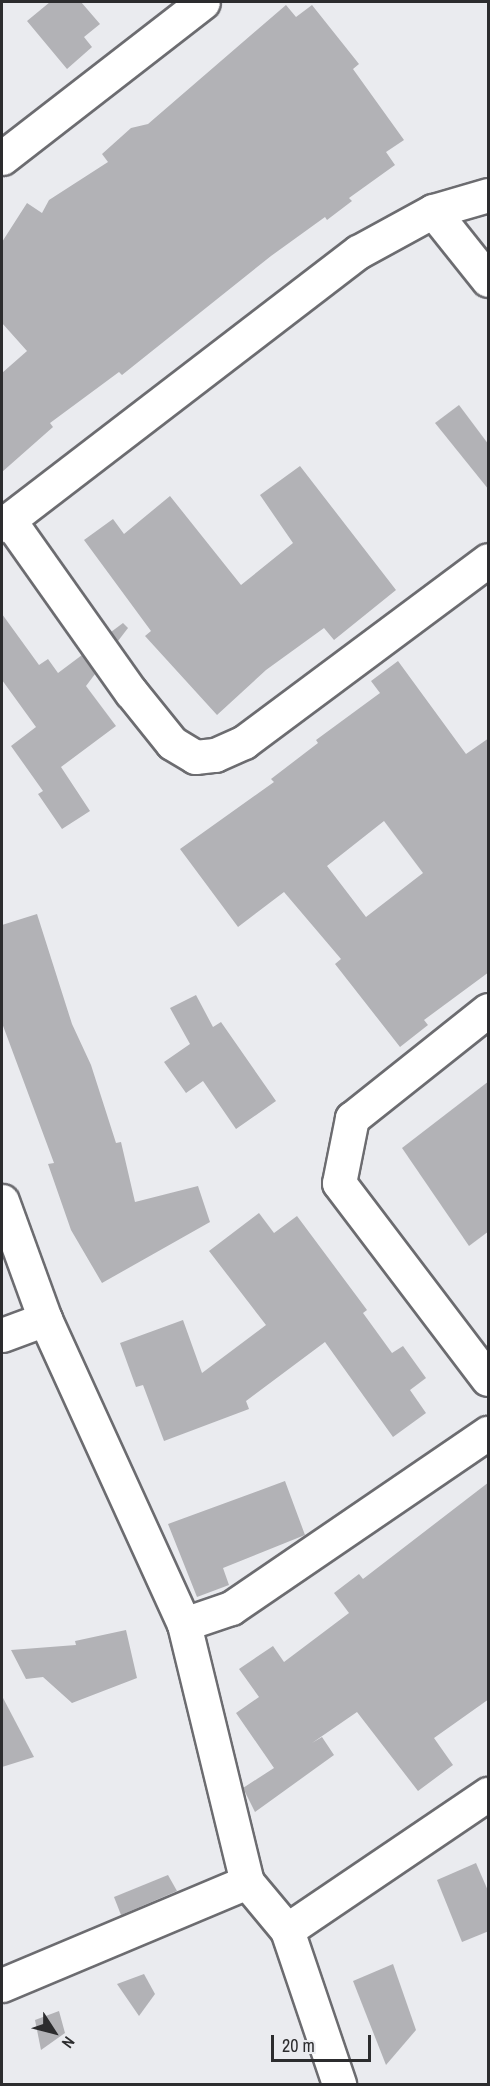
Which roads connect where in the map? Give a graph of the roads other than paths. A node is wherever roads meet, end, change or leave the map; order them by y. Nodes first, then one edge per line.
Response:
1 (203, 2) edge
2 (2, 158) edge
3 (489, 195) edge
4 (434, 211) junction
5 (489, 280) edge
6 (5, 523) edge
7 (489, 560) edge
8 (489, 1010) edge
9 (2, 1200) edge
10 (45, 1318) junction
11 (2, 1335) edge
12 (489, 1379) edge
13 (489, 1433) edge
14 (184, 1624) junction
15 (485, 1804) edge
16 (247, 1882) junction
17 (287, 1930) junction
18 (2, 1985) edge
19 (339, 2085) edge

1 - 2 street
3 - 4 street
4 - 5 street
4 - 6 street
6 - 7 street
8 - 12 street
9 - 10 street
10 - 11 street
10 - 14 street
13 - 14 street
14 - 16 street
15 - 17 street
16 - 17 street
16 - 18 street
17 - 19 street

